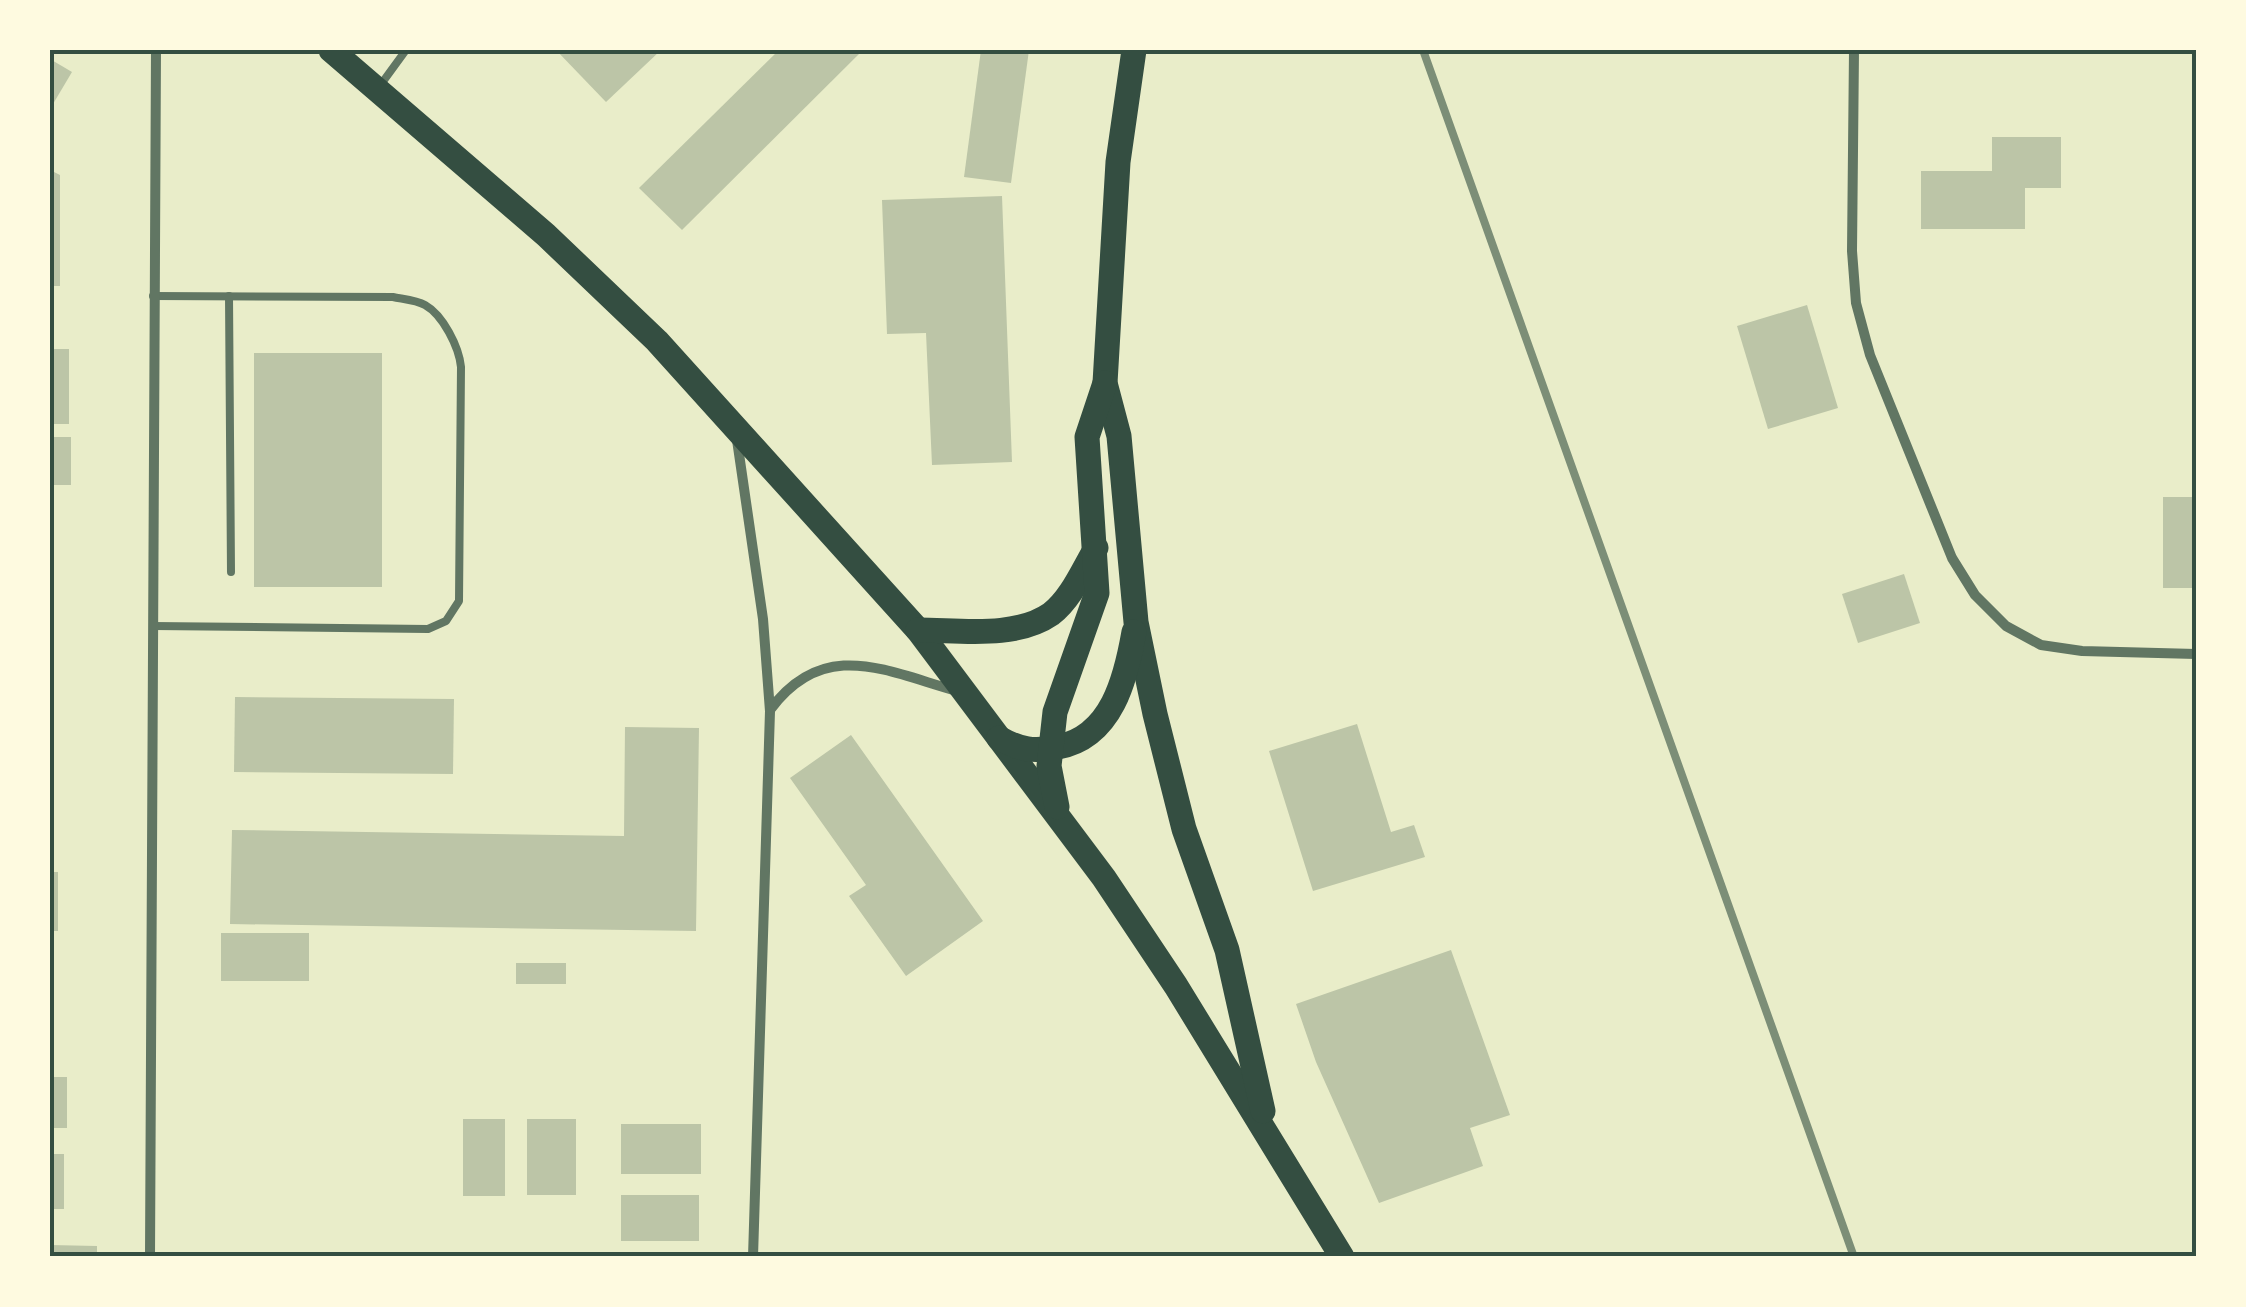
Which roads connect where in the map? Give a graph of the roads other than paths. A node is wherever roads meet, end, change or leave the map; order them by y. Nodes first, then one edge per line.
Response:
1 (156, 50) edge
2 (330, 50) edge
3 (406, 50) edge
4 (1134, 50) edge
5 (1854, 50) edge
6 (378, 89) junction
7 (152, 296) junction
8 (229, 296) junction
9 (1105, 383) junction
10 (735, 426) junction
11 (1096, 548) junction
12 (231, 572) dead end
13 (1136, 622) junction
14 (151, 626) junction
15 (918, 630) junction
16 (2196, 654) edge
17 (966, 694) junction
18 (770, 711) junction
19 (1000, 738) junction
20 (1050, 749) junction
21 (1061, 821) junction
22 (1267, 1131) junction
23 (150, 1257) edge
24 (753, 1257) edge
25 (1342, 1257) edge

1 - 7 street
2 - 6 main road
3 - 6 lane
4 - 9 main road
5 - 16 street
6 - 10 main road
7 - 8 lane
7 - 14 street
8 - 12 lane
8 - 14 lane
9 - 11 main road
9 - 13 main road
10 - 15 main road
10 - 18 street
11 - 15 main road
11 - 20 main road
13 - 20 main road
13 - 22 main road
14 - 23 street
15 - 17 main road
17 - 18 street
17 - 19 main road
18 - 24 street
19 - 20 main road
19 - 21 main road
20 - 21 main road
21 - 22 main road
22 - 25 main road

